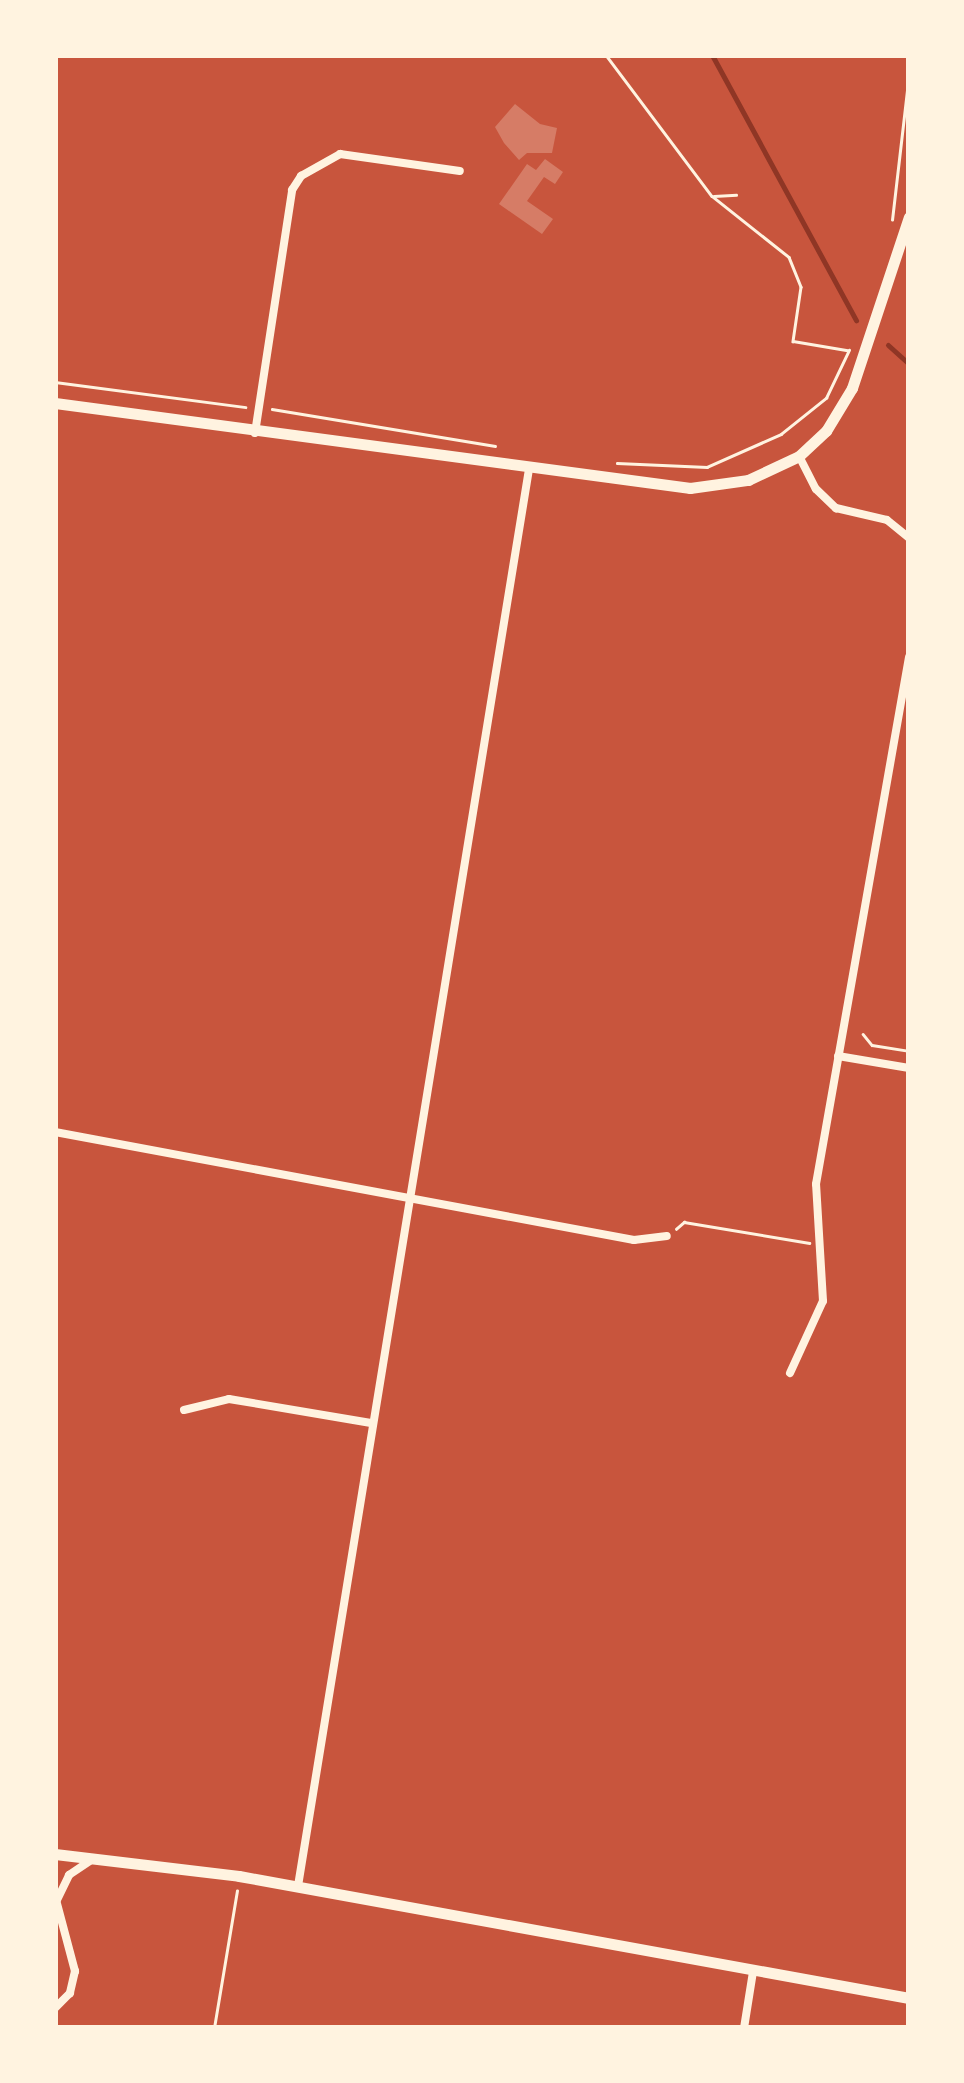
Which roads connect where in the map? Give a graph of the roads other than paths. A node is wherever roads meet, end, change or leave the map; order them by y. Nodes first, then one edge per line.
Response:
1 (460, 171) dead end
2 (909, 217) edge
3 (55, 403) edge
4 (254, 433) junction
5 (800, 456) junction
6 (529, 468) junction
7 (909, 538) edge
8 (909, 657) edge
9 (838, 1056) junction
10 (909, 1068) edge
11 (55, 1132) edge
12 (407, 1198) junction
13 (667, 1236) road end
14 (790, 1372) dead end
15 (184, 1410) dead end
16 (371, 1423) junction
17 (55, 1855) edge
18 (94, 1858) junction
19 (298, 1886) junction
20 (56, 1898) edge
21 (753, 1972) junction
22 (909, 1998) edge
23 (55, 2008) edge
24 (744, 2028) edge

1 - 4 street
2 - 5 main road
3 - 4 main road
4 - 6 main road
5 - 6 main road
5 - 7 street
6 - 12 street
8 - 9 street
9 - 10 street
9 - 14 street
11 - 12 street
12 - 13 street
12 - 16 street
15 - 16 street
16 - 19 street
17 - 18 main road
18 - 19 main road
18 - 20 street
19 - 21 main road
20 - 23 street
21 - 22 main road
21 - 24 street

